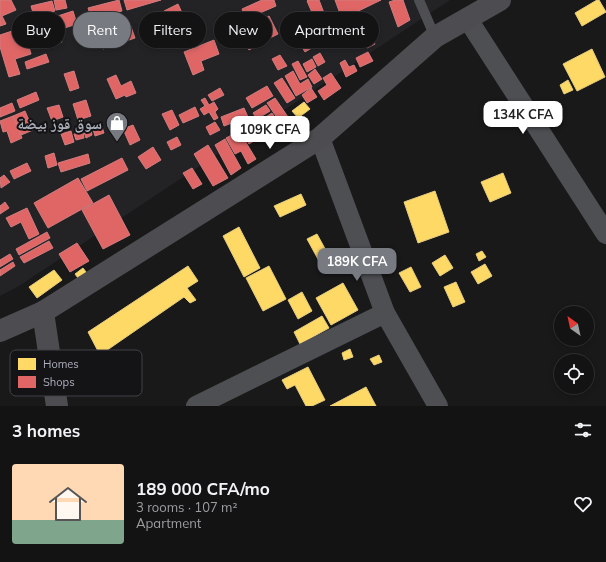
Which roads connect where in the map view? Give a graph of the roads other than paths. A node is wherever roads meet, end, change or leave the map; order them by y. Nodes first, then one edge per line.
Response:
1 (420, 0) edge
2 (500, 0) edge
3 (468, 18) junction
4 (435, 37) junction
5 (320, 138) junction
6 (606, 234) edge
7 (43, 312) junction
8 (386, 313) junction
9 (0, 330) edge
10 (49, 350) edge
11 (56, 396) edge
12 (57, 406) edge
13 (196, 406) edge
14 (438, 406) edge

1 - 4 lane
2 - 3 main road
3 - 4 main road
3 - 6 street
4 - 5 main road
5 - 7 main road
5 - 8 street
7 - 9 main road
7 - 10 main road
8 - 13 street
8 - 14 street
11 - 12 main road

